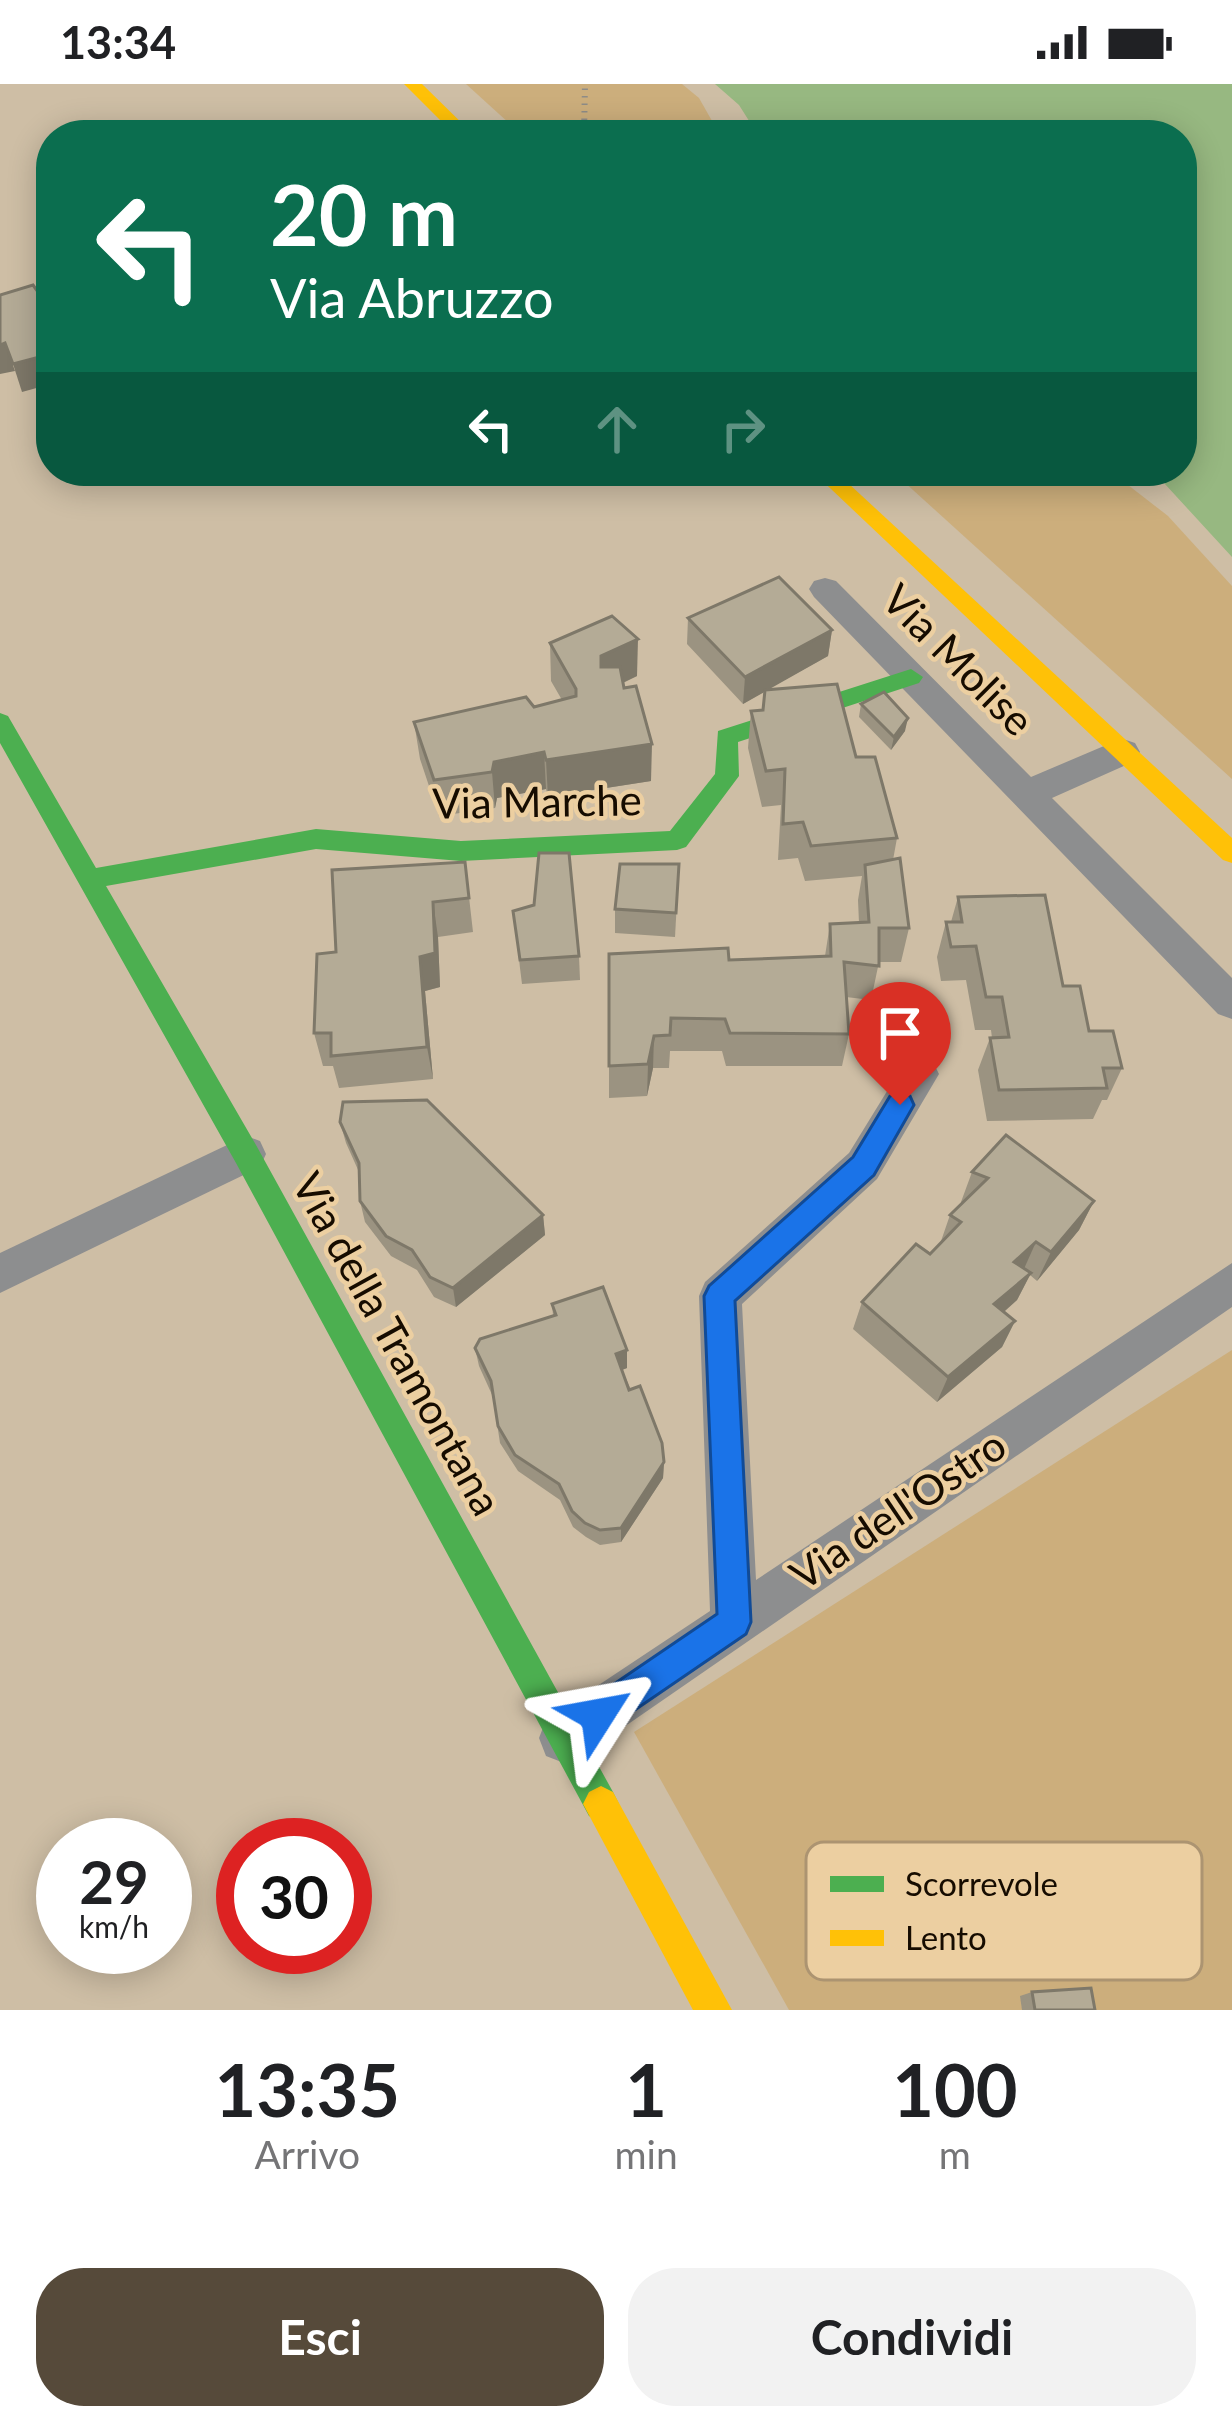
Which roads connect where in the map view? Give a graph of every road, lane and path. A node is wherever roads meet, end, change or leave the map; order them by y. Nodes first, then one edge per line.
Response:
1 (412, 84) edge
2 (585, 84) edge
3 (450, 120) edge
4 (584, 120) edge
5 (838, 486) edge
6 (825, 590) dead end
7 (911, 677) junction
8 (0, 722) edge
9 (1123, 752) junction
10 (1026, 794) junction
11 (1232, 853) edge
12 (89, 878) junction
13 (1232, 1003) edge
14 (919, 1074) dead end
15 (246, 1154) junction
16 (0, 1274) edge
17 (1232, 1282) edge
18 (734, 1622) junction
19 (564, 1738) junction
20 (713, 2010) edge

1 - 3 street
2 - 4 path
5 - 9 street
6 - 7 street, Via Molise
7 - 10 street, Via Molise
7 - 12 street, Via Marche
8 - 12 street, Via della Tramontana
9 - 10 street, Via Molise
9 - 11 street
10 - 13 street, Via Molise
12 - 15 street, Via della Tramontana
14 - 18 street
15 - 16 street
15 - 19 street, Via della Tramontana
17 - 18 street, Via dell'Ostro
18 - 19 street, Via dell'Ostro
19 - 20 street, Via della Tramontana

